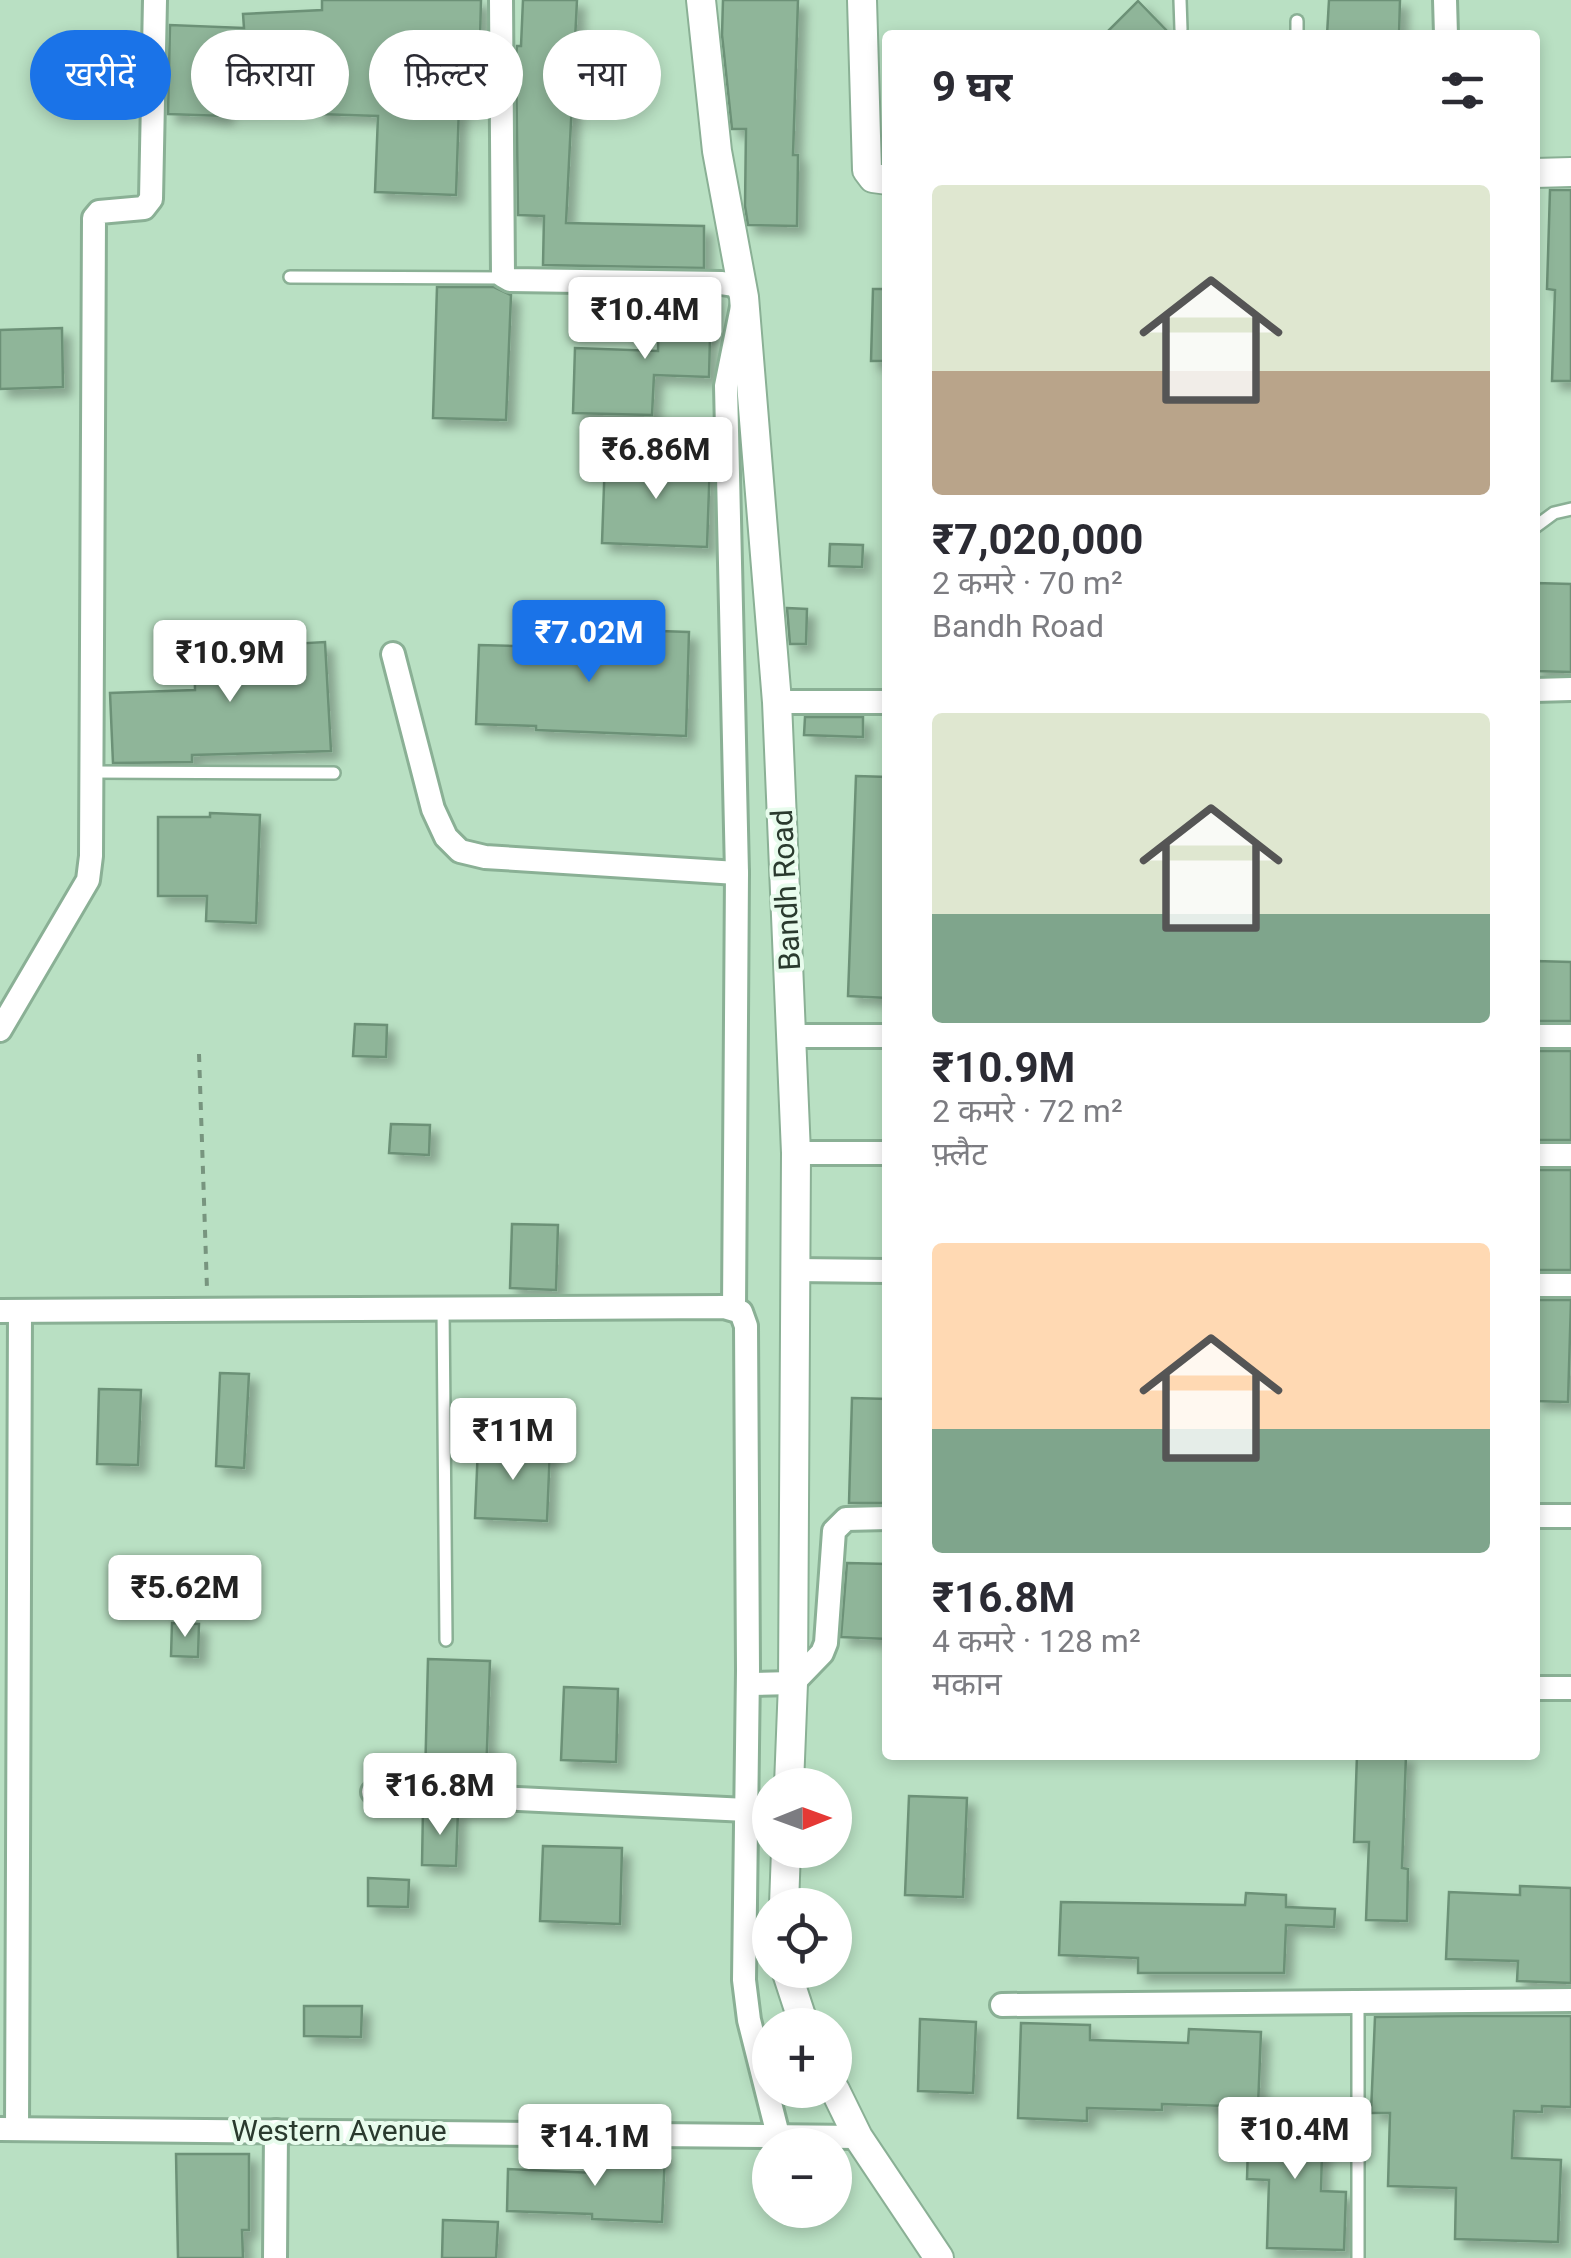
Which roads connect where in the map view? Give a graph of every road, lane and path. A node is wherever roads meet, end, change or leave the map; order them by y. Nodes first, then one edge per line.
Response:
1 (155, 0) edge
2 (501, 0) edge
3 (701, 0) edge
4 (862, 0) edge
5 (1180, 0) edge
6 (1446, 0) edge
7 (1180, 29) dead end
8 (1446, 30) edge
9 (1571, 172) edge
10 (1540, 174) edge
11 (882, 179) edge
12 (290, 277) dead end
13 (506, 278) junction
14 (744, 297) junction
15 (1571, 509) edge
16 (1540, 523) edge
17 (393, 654) dead end
18 (1571, 689) edge
19 (1540, 690) edge
20 (777, 702) junction
21 (882, 702) edge
22 (92, 772) junction
23 (334, 773) dead end
24 (737, 874) junction
25 (0, 1030) edge
26 (792, 1036) junction
27 (882, 1036) edge
28 (1540, 1036) edge
29 (1571, 1036) edge
30 (199, 1054) dead end
31 (796, 1152) junction
32 (882, 1153) edge
33 (1540, 1155) edge
34 (1571, 1155) edge
35 (794, 1270) junction
36 (882, 1272) edge
37 (1540, 1284) edge
38 (1571, 1285) edge
39 (734, 1308) junction
40 (208, 1309) junction
41 (443, 1309) junction
42 (10, 1311) edge
43 (1540, 1516) edge
44 (1571, 1516) edge
45 (882, 1518) edge
46 (446, 1640) dead end
47 (9, 1674) edge
48 (794, 1683) junction
49 (748, 1684) junction
50 (1540, 1688) edge
51 (1571, 1688) edge
52 (790, 1768) edge
53 (373, 1792) dead end
54 (746, 1810) junction
55 (1571, 2000) edge
56 (1358, 2003) junction
57 (1002, 2005) dead end
58 (843, 2108) edge
59 (776, 2128) edge
60 (8, 2129) edge
61 (276, 2131) junction
62 (752, 2135) edge
63 (852, 2137) edge
64 (858, 2137) junction
65 (275, 2258) edge
66 (939, 2258) edge
67 (1358, 2258) edge

1 - 22 street
2 - 13 street
3 - 14 street, Bandh Road
4 - 11 street
5 - 7 lane
6 - 8 street
9 - 10 street
12 - 13 lane
13 - 14 street
14 - 20 street, Bandh Road
14 - 24 street
15 - 16 lane
17 - 24 street
18 - 19 street
20 - 21 street
20 - 26 street, Bandh Road
22 - 23 lane
22 - 25 street
24 - 39 street
26 - 27 street
26 - 31 street, Bandh Road
28 - 29 street
30 - 40 path
31 - 32 street
31 - 35 street, Bandh Road
33 - 34 street
35 - 36 street
35 - 48 street, Bandh Road
37 - 38 street
39 - 41 street
39 - 49 street
40 - 41 street
40 - 42 street
41 - 46 lane
42 - 47 street
43 - 44 street
45 - 48 street
47 - 60 street
48 - 49 street
48 - 52 street, Bandh Road
49 - 54 street
50 - 51 street
53 - 54 street
54 - 59 street
55 - 56 street
56 - 57 street
56 - 67 lane
58 - 64 street
60 - 61 street, Western Avenue
61 - 62 street, Western Avenue
61 - 65 street
63 - 64 street, Western Avenue
64 - 66 street

